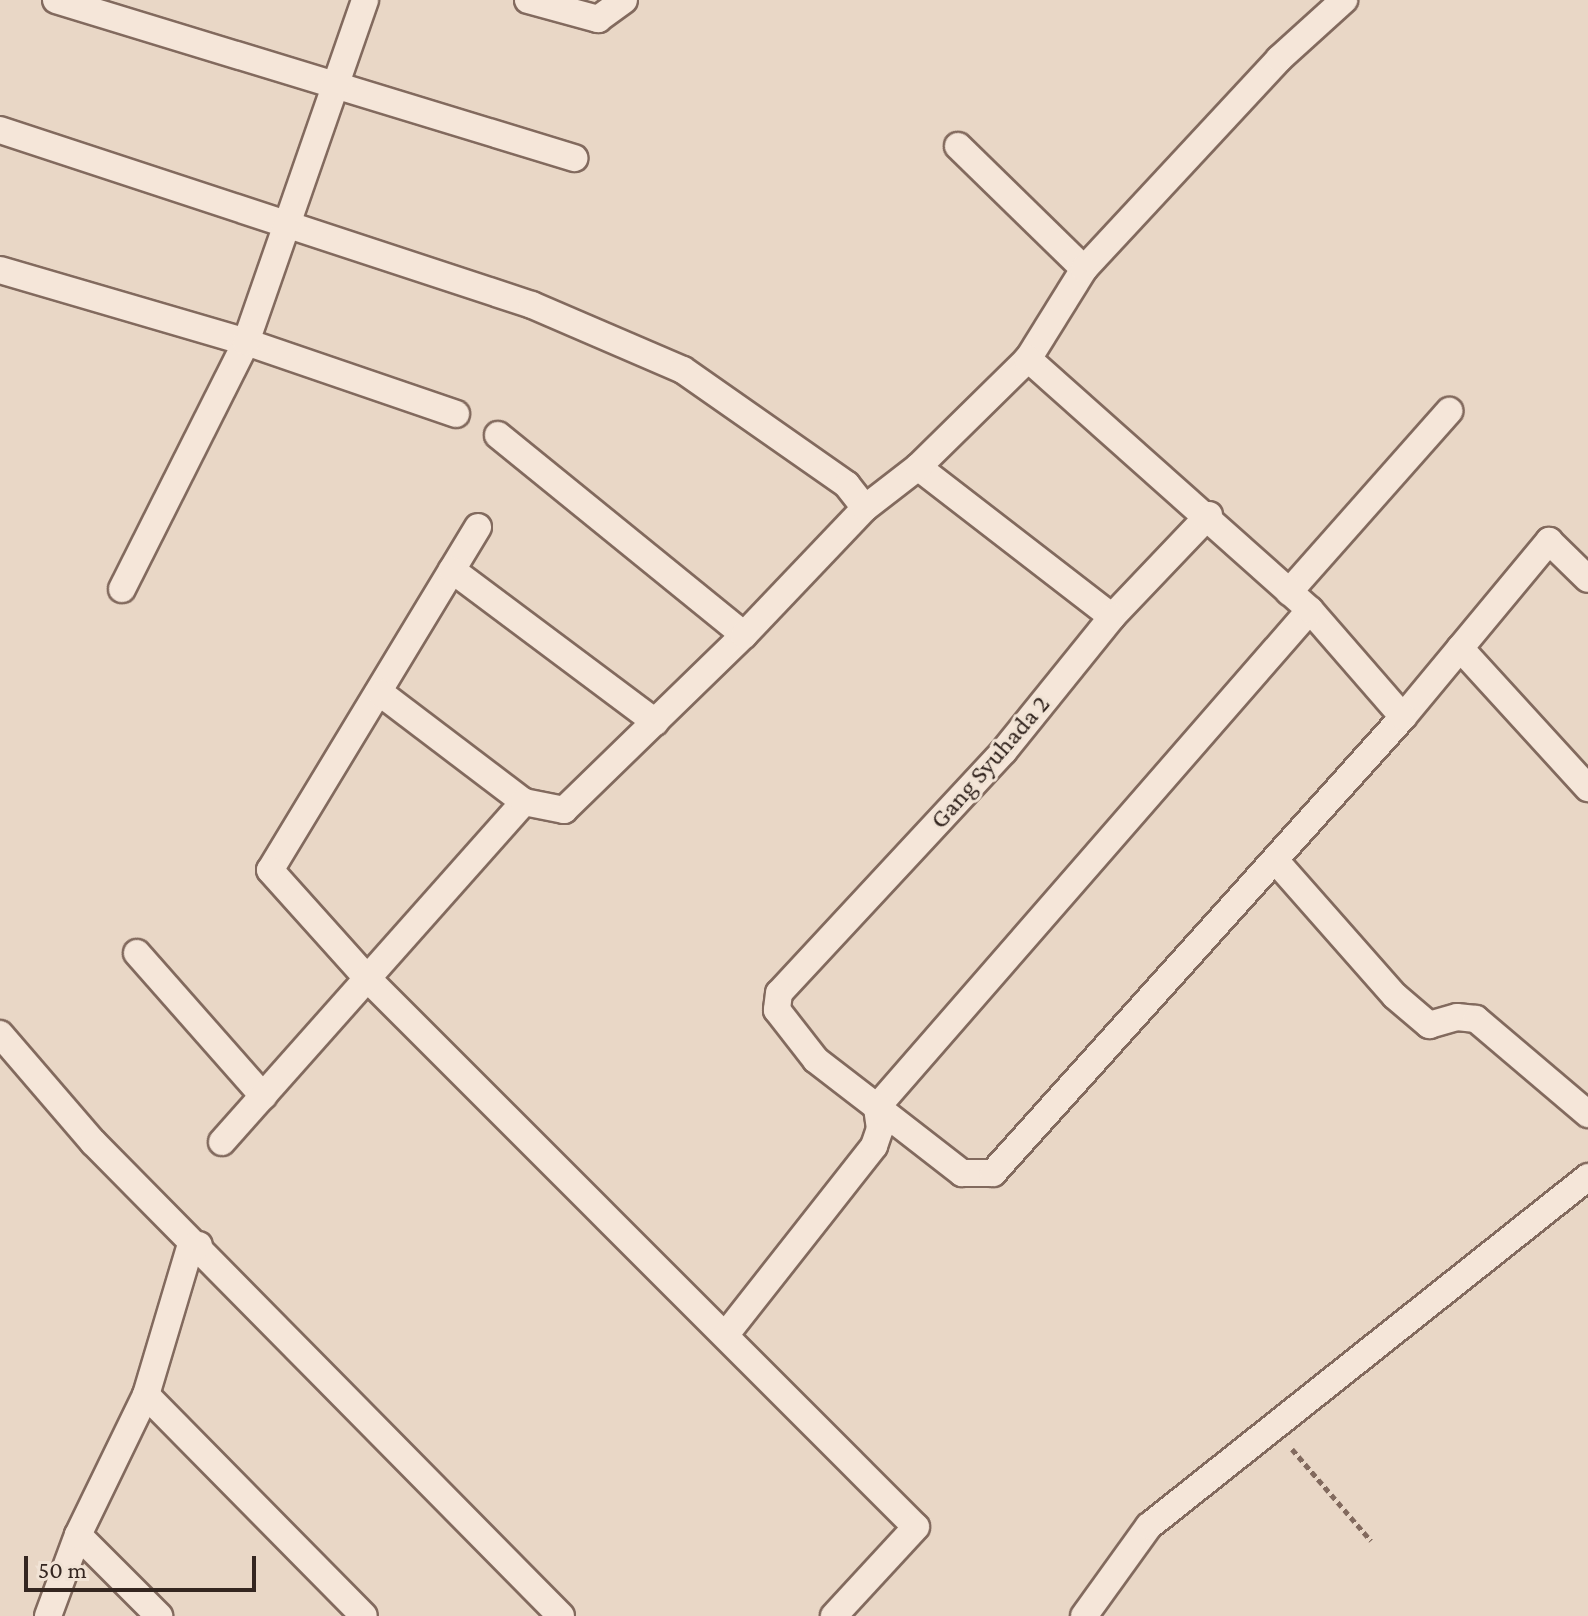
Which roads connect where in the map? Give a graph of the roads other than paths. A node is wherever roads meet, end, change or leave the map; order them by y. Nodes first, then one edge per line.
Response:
1 (56, 0) edge
2 (365, 0) edge
3 (528, 0) edge
4 (624, 0) edge
5 (1344, 0) edge
6 (336, 89) junction
7 (0, 130) edge
8 (958, 146) dead end
9 (574, 158) dead end
10 (292, 222) junction
11 (1084, 269) junction
12 (0, 270) edge
13 (246, 342) junction
14 (1028, 359) junction
15 (1449, 411) dead end
16 (456, 414) dead end
17 (498, 435) dead end
18 (918, 467) junction
19 (865, 508) junction
20 (1209, 515) junction
21 (478, 527) dead end
22 (452, 570) junction
23 (1588, 579) edge
24 (122, 589) dead end
25 (1289, 592) junction
26 (1310, 610) junction
27 (1112, 617) junction
28 (744, 635) junction
29 (1460, 648) junction
30 (379, 692) junction
31 (1403, 717) junction
32 (655, 722) junction
33 (1588, 788) edge
34 (524, 802) junction
35 (1275, 860) junction
36 (137, 953) dead end
37 (367, 978) junction
38 (0, 1034) edge
39 (263, 1096) junction
40 (877, 1107) junction
41 (1588, 1114) edge
42 (222, 1142) dead end
43 (1588, 1177) edge
44 (199, 1245) junction
45 (727, 1333) junction
46 (146, 1395) junction
47 (78, 1535) junction
48 (48, 1616) edge
49 (159, 1616) edge
50 (364, 1616) edge
51 (561, 1616) edge
52 (834, 1616) edge
53 (1084, 1616) edge

1 - 6 street
2 - 6 street
3 - 4 street
5 - 11 street
6 - 9 street
6 - 10 street
7 - 10 street
8 - 11 street
10 - 13 street
10 - 19 street
11 - 14 street
12 - 13 street
13 - 16 street
13 - 24 street
14 - 18 street
14 - 20 street
15 - 25 street
17 - 28 street
18 - 19 street
18 - 27 street
19 - 28 street
20 - 25 street
20 - 27 street, Gang Syuhada 2
21 - 22 street
22 - 30 street
22 - 32 street
23 - 29 street
25 - 26 street
26 - 31 street
26 - 40 street
27 - 40 street, Gang Syuhada 2
28 - 32 street
29 - 31 street
29 - 33 street
30 - 34 street
30 - 37 street
31 - 35 street
32 - 34 street
34 - 37 street
35 - 40 street
35 - 41 street
36 - 39 street
37 - 39 street
37 - 45 street
38 - 44 street
39 - 42 street
40 - 45 street
43 - 53 street
44 - 46 street
44 - 51 street
45 - 52 street
46 - 47 street
46 - 50 street
47 - 48 street
47 - 49 street

